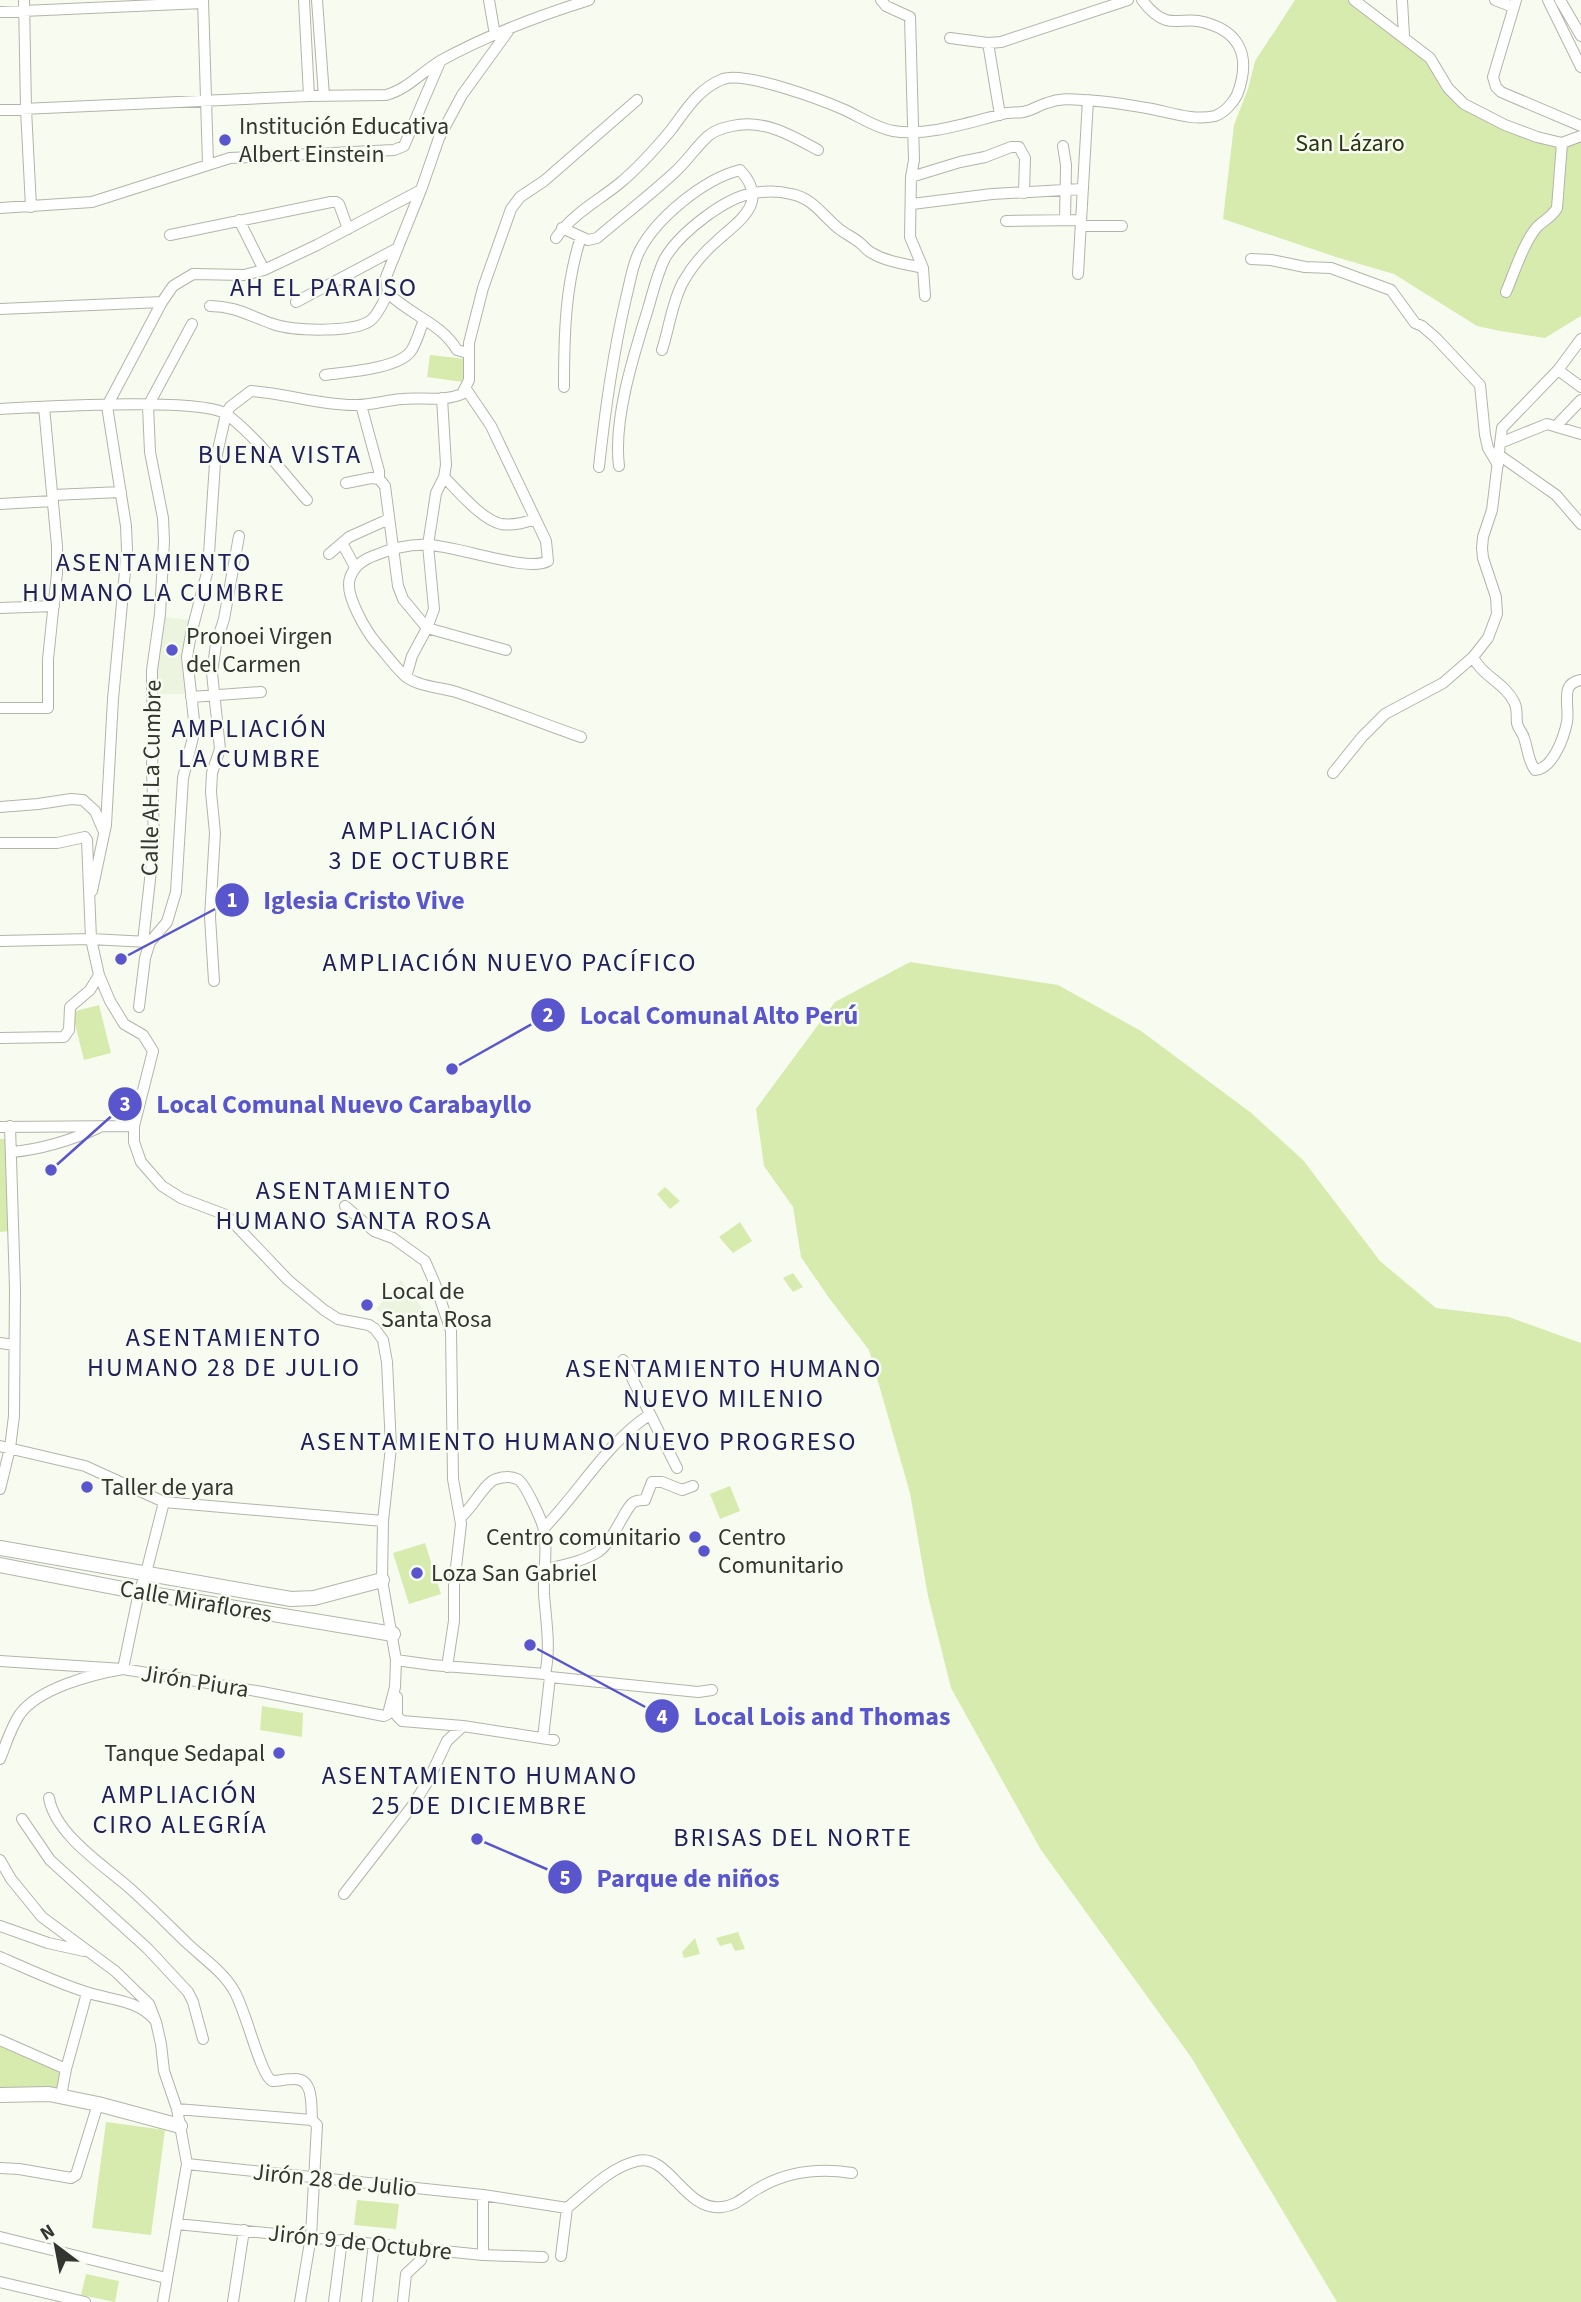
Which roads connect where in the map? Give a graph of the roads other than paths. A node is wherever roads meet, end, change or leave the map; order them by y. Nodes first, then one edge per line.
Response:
1 (304, 0) edge
2 (317, 0) edge
3 (489, 0) edge
4 (589, 0) edge
5 (881, 0) edge
6 (1128, 0) edge
7 (1142, 0) edge
8 (1354, 0) edge
9 (1402, 0) edge
10 (1495, 0) edge
11 (1548, 0) edge
12 (1560, 0) edge
13 (203, 2) edge
14 (1515, 4) edge
15 (24, 5) edge
16 (0, 12) edge
17 (511, 28) junction
18 (495, 34) junction
19 (1404, 36) junction
20 (1581, 36) edge
21 (950, 38) dead end
22 (988, 43) junction
23 (440, 62) junction
24 (1581, 67) edge
25 (309, 96) junction
26 (324, 96) junction
27 (637, 100) dead end
28 (1088, 100) junction
29 (206, 102) junction
30 (26, 109) junction
31 (0, 110) edge
32 (1000, 115) junction
33 (1581, 126) edge
34 (913, 133) junction
35 (1581, 135) edge
36 (1562, 143) junction
37 (1063, 146) dead end
38 (818, 150) dead end
39 (208, 164) junction
40 (911, 177) junction
41 (1083, 189) junction
42 (421, 191) junction
43 (1065, 191) junction
44 (753, 193) junction
45 (1024, 193) junction
46 (912, 204) junction
47 (31, 207) junction
48 (0, 208) edge
49 (239, 220) junction
50 (1065, 220) junction
51 (1006, 221) dead end
52 (1081, 223) junction
53 (1122, 226) dead end
54 (348, 229) junction
55 (170, 235) dead end
56 (581, 237) junction
57 (396, 249) junction
58 (1251, 259) dead end
59 (923, 268) junction
60 (264, 270) junction
61 (1078, 274) dead end
62 (1506, 292) dead end
63 (388, 293) junction
64 (926, 296) dead end
65 (162, 302) junction
66 (296, 302) dead end
67 (210, 306) dead end
68 (0, 309) edge
69 (424, 320) junction
70 (192, 324) dead end
71 (1581, 339) edge
72 (662, 350) dead end
73 (468, 353) junction
74 (1558, 370) junction
75 (325, 376) dead end
76 (564, 387) dead end
77 (1581, 387) edge
78 (466, 389) junction
79 (442, 398) junction
80 (1581, 400) edge
81 (361, 405) junction
82 (107, 406) junction
83 (148, 406) junction
84 (44, 407) junction
85 (0, 409) edge
86 (226, 414) junction
87 (1556, 426) junction
88 (1581, 434) edge
89 (1500, 443) junction
90 (1498, 460) junction
91 (620, 466) dead end
92 (600, 467) dead end
93 (444, 477) junction
94 (379, 479) junction
95 (346, 483) dead end
96 (121, 492) junction
97 (53, 498) junction
98 (307, 500) dead end
99 (0, 503) edge
100 (389, 519) junction
101 (535, 519) junction
102 (1581, 524) edge
103 (239, 537) dead end
104 (342, 543) junction
105 (428, 545) junction
106 (393, 549) junction
107 (329, 554) dead end
108 (355, 566) junction
109 (54, 606) junction
110 (0, 608) edge
111 (427, 628) junction
112 (506, 650) dead end
113 (1472, 657) junction
114 (406, 677) junction
115 (1580, 679) edge
116 (261, 692) dead end
117 (214, 696) junction
118 (191, 697) junction
119 (0, 708) edge
120 (581, 737) dead end
121 (1334, 773) dead end
122 (0, 807) edge
123 (104, 832) junction
124 (0, 843) edge
125 (89, 904) junction
126 (91, 939) junction
127 (0, 941) edge
128 (146, 942) junction
129 (99, 975) junction
130 (214, 981) dead end
131 (138, 1007) dead end
132 (0, 1038) edge
133 (5, 1126) edge
134 (104, 1126) junction
135 (134, 1126) junction
136 (10, 1152) junction
137 (345, 1206) dead end
138 (0, 1245) edge
139 (13, 1251) junction
140 (0, 1343) edge
141 (14, 1345) junction
142 (622, 1360) dead end
143 (649, 1415) junction
144 (5, 1447) edge
145 (677, 1468) dead end
146 (693, 1486) dead end
147 (0, 1489) edge
148 (164, 1502) junction
149 (460, 1518) junction
150 (383, 1521) junction
151 (544, 1528) junction
152 (0, 1548) edge
153 (0, 1565) edge
154 (544, 1570) junction
155 (146, 1573) junction
156 (382, 1580) junction
157 (139, 1592) junction
158 (393, 1634) junction
159 (396, 1660) junction
160 (0, 1661) edge
161 (447, 1667) junction
162 (123, 1669) junction
163 (548, 1676) junction
164 (395, 1687) junction
165 (712, 1690) dead end
166 (463, 1726) junction
167 (0, 1759) edge
168 (49, 1798) dead end
169 (22, 1819) dead end
170 (0, 1860) edge
171 (344, 1894) dead end
172 (0, 1926) edge
173 (91, 1953) junction
174 (0, 1957) edge
175 (87, 1993) junction
176 (156, 2022) junction
177 (203, 2039) dead end
178 (0, 2040) edge
179 (66, 2069) junction
180 (0, 2095) edge
181 (61, 2096) junction
182 (98, 2104) junction
183 (177, 2109) junction
184 (312, 2119) junction
185 (180, 2126) junction
186 (187, 2164) junction
187 (0, 2168) edge
188 (852, 2173) dead end
189 (314, 2177) junction
190 (483, 2195) junction
191 (567, 2208) junction
192 (177, 2224) junction
193 (244, 2230) junction
194 (311, 2236) junction
195 (0, 2237) edge
196 (342, 2240) junction
197 (374, 2244) junction
198 (424, 2249) junction
199 (483, 2255) junction
200 (561, 2256) dead end
201 (543, 2257) dead end
202 (166, 2278) junction
203 (0, 2282) edge
204 (85, 2302) edge
205 (163, 2302) edge
206 (233, 2302) edge
207 (300, 2302) edge
208 (334, 2302) edge
209 (367, 2302) edge
210 (403, 2302) edge

1 - 25 street
2 - 26 street
3 - 18 street
4 - 17 street
5 - 34 street
6 - 22 street
7 - 28 street
8 - 19 street
9 - 19 street
10 - 14 street
11 - 24 street
12 - 20 street
13 - 15 street
13 - 29 street
14 - 33 street
15 - 16 street
15 - 30 street
17 - 18 street
17 - 42 street
18 - 23 street
19 - 36 street
21 - 22 street
22 - 32 street
23 - 26 street
23 - 39 street
25 - 26 street
25 - 29 street
27 - 73 street
28 - 32 street
28 - 41 street
29 - 30 street
29 - 39 street
30 - 31 street
30 - 47 street
32 - 34 street
34 - 40 street
34 - 56 street
35 - 36 street
36 - 62 street
37 - 43 street
38 - 56 street
39 - 47 street
40 - 45 street
40 - 46 street
41 - 43 street
41 - 52 street
42 - 54 street
42 - 57 street
43 - 45 street
43 - 50 street
44 - 59 street
44 - 72 street
44 - 91 street
44 - 92 street
45 - 46 street
46 - 59 street
47 - 48 street
49 - 54 street
49 - 55 street
49 - 60 street
50 - 51 street
50 - 52 street
52 - 53 street
52 - 61 street
54 - 60 street
56 - 76 street
57 - 63 street
57 - 66 street
58 - 90 street
59 - 64 street
60 - 65 street
63 - 67 street
63 - 69 street
65 - 68 street
65 - 82 street
69 - 73 street
69 - 75 street
70 - 83 street
71 - 74 street
73 - 78 street
74 - 77 street
74 - 89 street
78 - 79 street
78 - 101 street
79 - 81 street
79 - 93 street
80 - 87 street
81 - 86 street
81 - 94 street
82 - 83 street
82 - 84 street
82 - 96 street
83 - 86 street
83 - 128 street, Calle AH La Cumbre
84 - 85 street
84 - 97 street
86 - 98 street
86 - 118 street
87 - 88 street
87 - 89 street
89 - 90 street
90 - 102 street
90 - 113 street
93 - 101 street
93 - 105 street
94 - 95 street
94 - 100 street
96 - 97 street
96 - 123 street
97 - 99 street
97 - 109 street
100 - 104 street
100 - 106 street
101 - 105 street
103 - 117 street
104 - 107 street
104 - 108 street
105 - 106 street
105 - 111 street
106 - 108 street
106 - 111 street
108 - 114 street
109 - 110 street
109 - 119 street
111 - 112 street
111 - 114 street
113 - 115 street
113 - 121 street
114 - 120 street
116 - 117 street
117 - 118 street
117 - 130 street
118 - 128 street
122 - 123 street
123 - 125 street
124 - 125 street
125 - 126 street
126 - 127 street
126 - 128 street
126 - 129 street
128 - 131 street, Calle AH La Cumbre
129 - 132 street
129 - 135 street
133 - 134 street
133 - 136 street
134 - 135 street
134 - 136 street
135 - 150 street
136 - 139 street
137 - 149 street
138 - 139 street
139 - 141 street
140 - 141 street
141 - 144 street
142 - 143 street
143 - 145 street
143 - 151 street
144 - 147 street
144 - 148 street
146 - 154 street
148 - 150 street
148 - 155 street
149 - 151 street
149 - 161 street
150 - 156 street
151 - 154 street
152 - 155 street, Calle Miraflores
153 - 157 street, Calle Miraflores
154 - 163 street
155 - 156 street, Calle Miraflores
155 - 157 street
156 - 158 street
157 - 158 street, Calle Miraflores
157 - 162 street
158 - 159 street
159 - 161 street
159 - 164 street
160 - 162 street, Jirón Piura
161 - 163 street
162 - 164 street, Jirón Piura
162 - 167 street
163 - 165 street
163 - 166 street
164 - 166 street
166 - 171 street
168 - 184 street
169 - 177 street
170 - 173 street
172 - 173 street
173 - 176 street
174 - 175 street
175 - 176 street
175 - 179 street
176 - 183 street
178 - 179 street
179 - 181 street
180 - 181 street
181 - 182 street
182 - 185 street
182 - 187 street
183 - 184 street
183 - 185 street
184 - 189 street
185 - 186 street
186 - 189 street, Jirón 28 de Julio
186 - 192 street
188 - 191 street
189 - 190 street, Jirón 28 de Julio
189 - 194 street
190 - 191 street, Jirón 28 de Julio
190 - 199 street
191 - 200 street
192 - 193 street, Jirón 9 de Octubre
192 - 202 street
193 - 194 street, Jirón 9 de Octubre
193 - 206 street
194 - 196 street, Jirón 9 de Octubre
194 - 207 street
195 - 202 street
196 - 197 street, Jirón 9 de Octubre
196 - 208 street
197 - 198 street, Jirón 9 de Octubre
197 - 209 street
198 - 199 street, Jirón 9 de Octubre
198 - 210 street
199 - 201 street, Jirón 9 de Octubre
202 - 205 street
203 - 204 street

